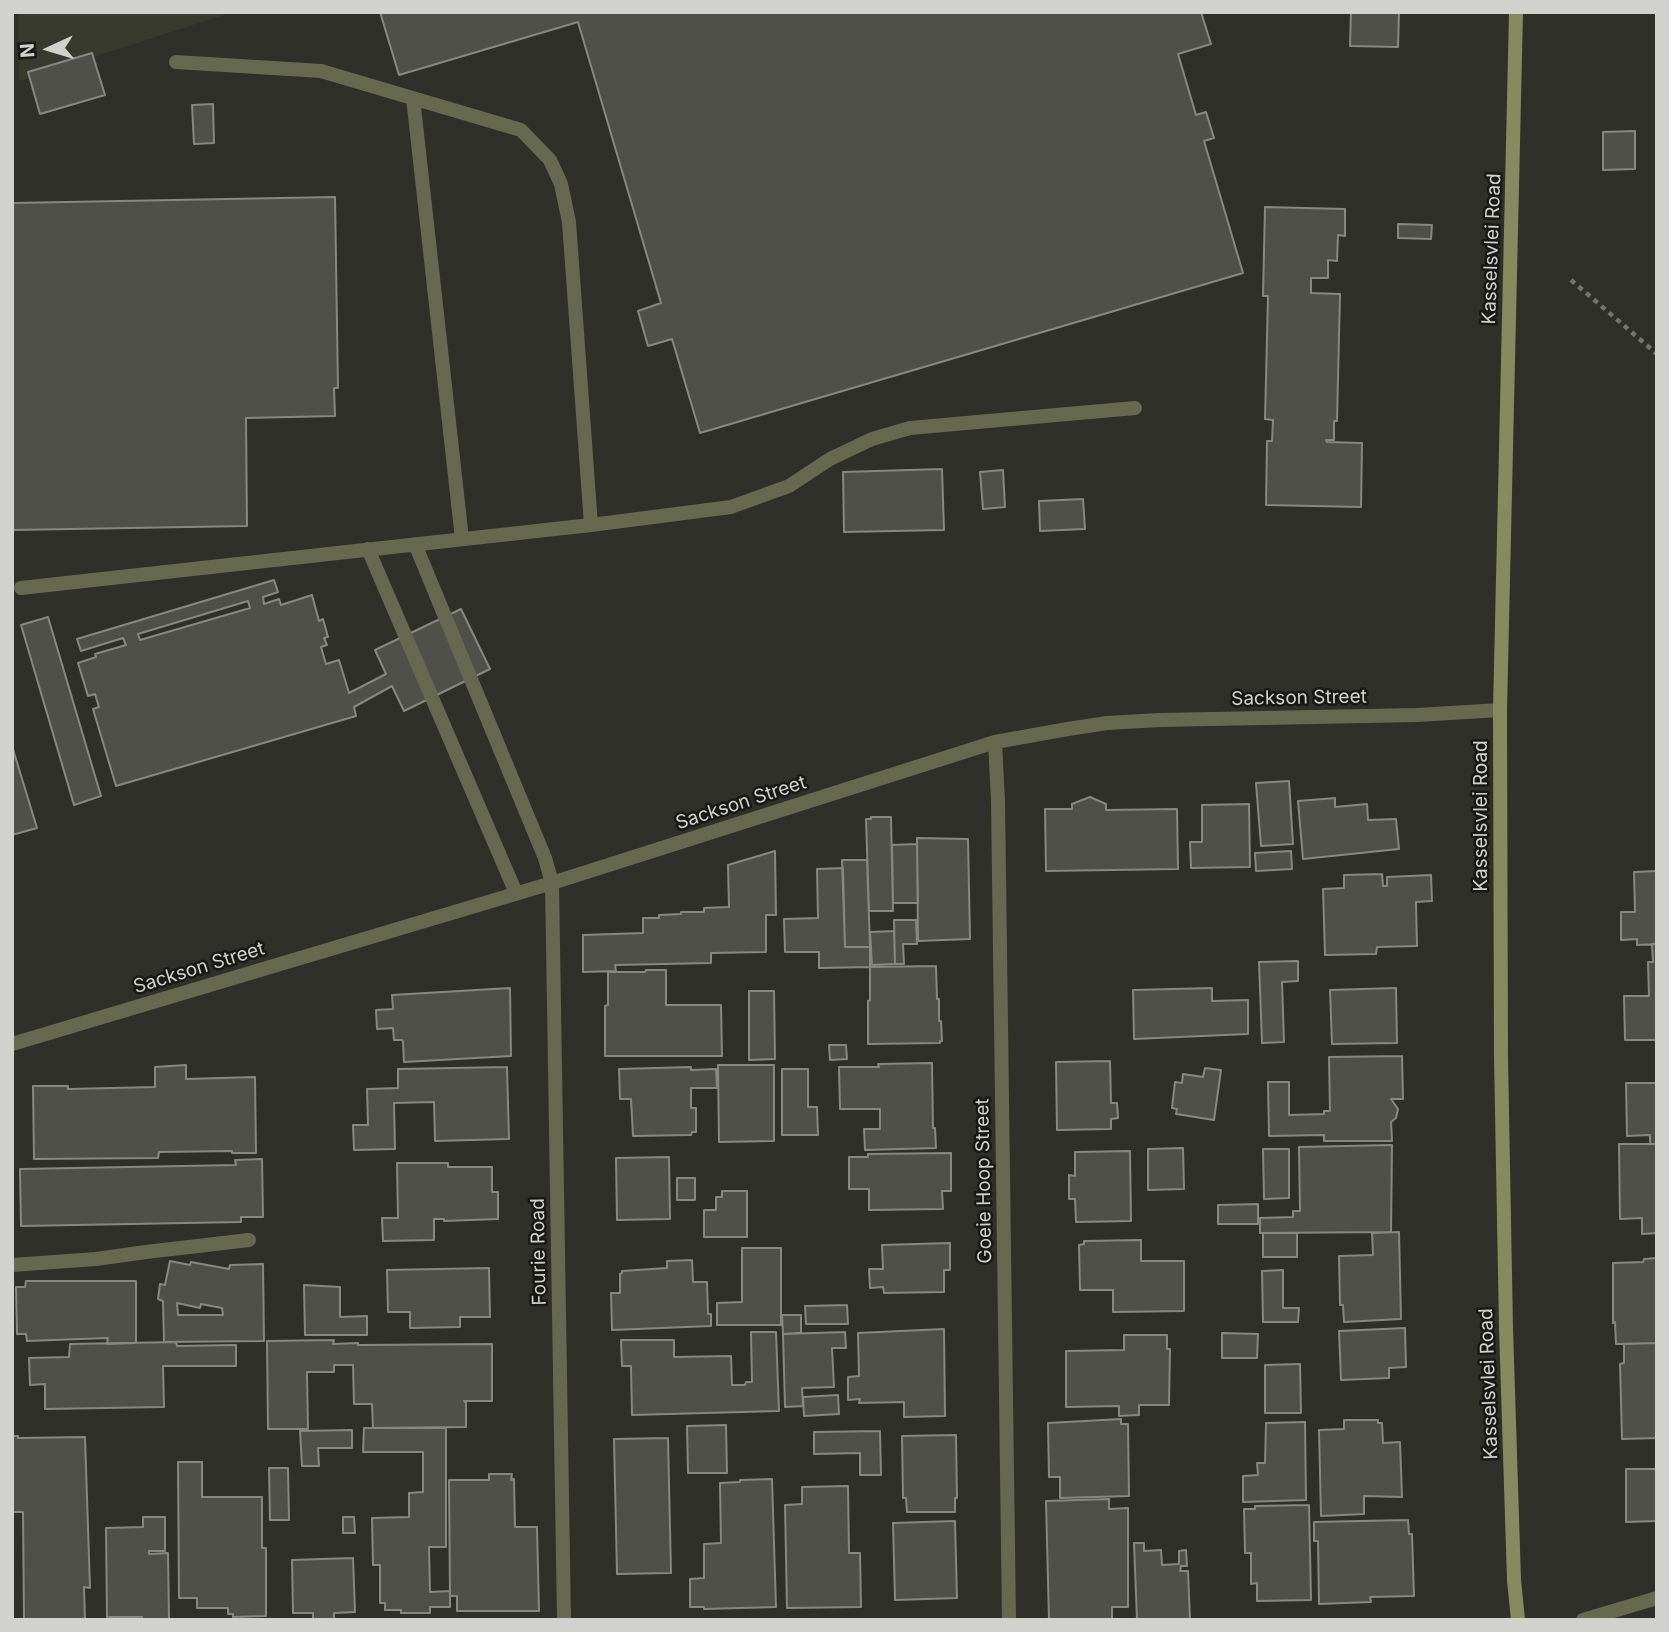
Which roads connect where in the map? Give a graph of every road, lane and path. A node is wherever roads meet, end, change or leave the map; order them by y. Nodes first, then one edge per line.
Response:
1 (1516, 12) edge
2 (176, 62) dead end
3 (413, 98) junction
4 (1571, 280) dead end
5 (1657, 354) edge
6 (1135, 408) dead end
7 (591, 525) junction
8 (461, 539) junction
9 (415, 544) junction
10 (368, 549) junction
11 (21, 587) dead end
12 (1500, 710) junction
13 (995, 743) junction
14 (552, 883) junction
15 (516, 893) junction
16 (12, 1044) edge
17 (249, 1240) dead end
18 (12, 1265) edge
19 (1657, 1598) edge
20 (564, 1620) edge
21 (1009, 1620) edge
22 (1518, 1620) edge
23 (1583, 1620) edge

1 - 12 street, Kasselsvlei Road
2 - 3 street
3 - 7 street
3 - 8 street
4 - 5 path
6 - 7 street
7 - 8 street
8 - 9 street
9 - 10 street
9 - 14 street, Fourie Road
10 - 11 street
10 - 15 street
12 - 13 street, Sackson Street
12 - 22 street, Kasselsvlei Road
13 - 14 street, Sackson Street
13 - 21 street, Goeie Hoop Street
14 - 15 street, Sackson Street
14 - 20 street, Fourie Road
15 - 16 street, Sackson Street
17 - 18 street
19 - 23 street

